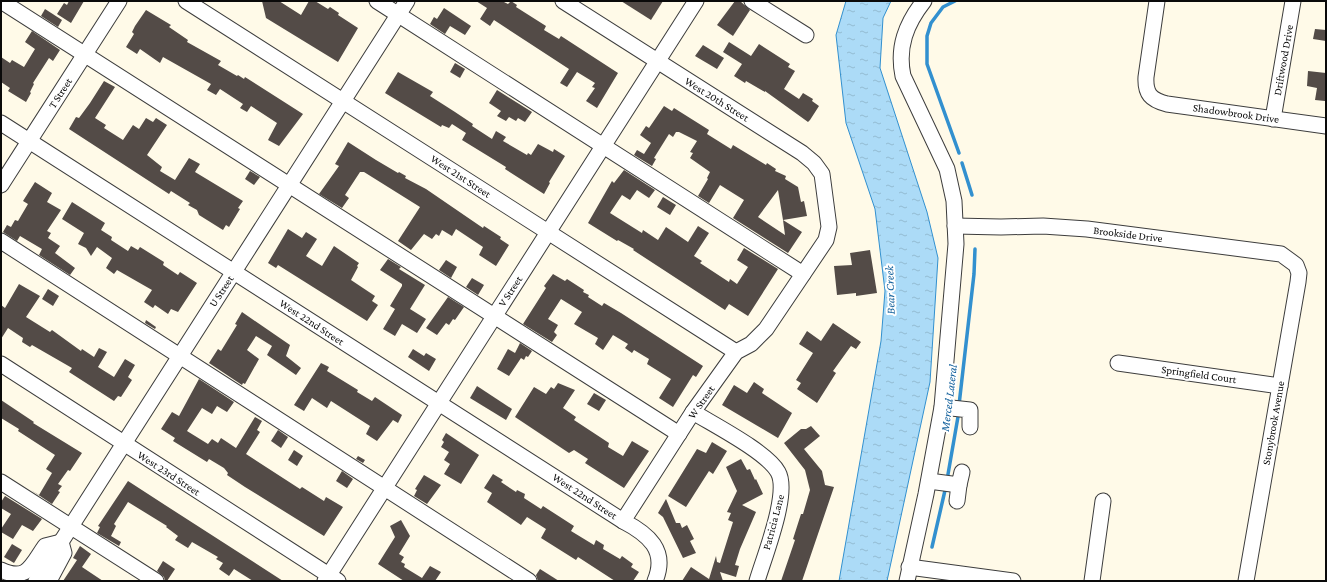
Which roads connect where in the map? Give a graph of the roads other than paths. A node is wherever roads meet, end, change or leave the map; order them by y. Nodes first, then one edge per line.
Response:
1 (1, 1) edge
2 (119, 1) edge
3 (186, 1) edge
4 (377, 1) edge
5 (407, 1) edge
6 (563, 1) edge
7 (696, 1) edge
8 (752, 1) edge
9 (924, 1) edge
10 (1157, 1) edge
11 (1293, 1) edge
12 (398, 14) junction
13 (806, 35) dead end
14 (84, 54) junction
15 (657, 61) junction
16 (343, 101) junction
17 (1273, 118) junction
18 (1, 123) edge
19 (1326, 126) edge
20 (29, 141) junction
21 (603, 146) junction
22 (1, 185) edge
23 (289, 185) junction
24 (955, 226) junction
25 (830, 227) joint
26 (548, 232) junction
27 (1, 241) edge
28 (1296, 265) joint
29 (233, 271) junction
30 (803, 274) junction
31 (494, 316) junction
32 (736, 352) junction
33 (179, 356) junction
34 (1118, 363) dead end
35 (1, 364) edge
36 (1280, 386) junction
37 (439, 403) junction
38 (961, 406) junction
39 (693, 412) junction
40 (970, 427) dead end
41 (679, 434) junction
42 (123, 443) junction
43 (949, 481) junction
44 (1, 482) edge
45 (384, 488) junction
46 (957, 501) dead end
47 (1104, 501) dead end
48 (623, 521) junction
49 (70, 526) junction
50 (61, 542) junction
51 (1, 570) edge
52 (908, 574) edge
53 (330, 579) edge
54 (36, 581) edge
55 (49, 581) edge
56 (156, 581) edge
57 (529, 581) edge
58 (655, 581) edge
59 (757, 581) edge
60 (1013, 581) edge
61 (1092, 581) edge
62 (1246, 581) edge

1 - 14 street
2 - 14 street, T Street
3 - 16 street, West 21st Street
4 - 12 street
5 - 12 street, U Street
6 - 15 street, West 20th Street
7 - 15 street, V Street
8 - 13 street
9 - 24 street
10 - 17 street, Shadowbrook Drive
11 - 17 street, Driftwood Drive
12 - 16 street, U Street
12 - 21 street
14 - 20 street, T Street
14 - 23 street
15 - 21 street, V Street
15 - 25 street, West 20th Street
16 - 23 street, U Street
16 - 26 street, West 21st Street
17 - 19 street, Shadowbrook Drive
18 - 20 street, West 22nd Street
20 - 22 street, T Street
20 - 29 street, West 22nd Street
21 - 26 street, V Street
21 - 30 street
23 - 29 street, U Street
23 - 31 street
24 - 28 street, Brookside Drive
24 - 38 street
25 - 30 street, W Street
26 - 31 street, V Street
26 - 32 street, West 21st Street
27 - 33 street
28 - 36 street, Stonybrook Avenue
29 - 33 street, U Street
29 - 37 street, West 22nd Street
30 - 32 street, W Street
31 - 37 street, V Street
31 - 41 street
32 - 39 street, W Street
33 - 42 street, U Street
33 - 45 street
34 - 36 street, Springfield Court
35 - 42 street, West 23rd Street
36 - 62 street, Stonybrook Avenue
37 - 45 street, V Street
37 - 48 street, West 22nd Street
38 - 40 street
38 - 43 street
39 - 41 street, W Street
39 - 59 street, Patricia Lane
41 - 48 street, W Street
42 - 49 street, U Street
42 - 53 street, West 23rd Street
43 - 46 street
43 - 52 street
44 - 49 street
45 - 53 street, V Street
45 - 57 street
47 - 61 street
48 - 58 street
49 - 50 street, U Street
49 - 56 street
50 - 51 street
50 - 54 street, U Street
50 - 55 street
52 - 60 street

